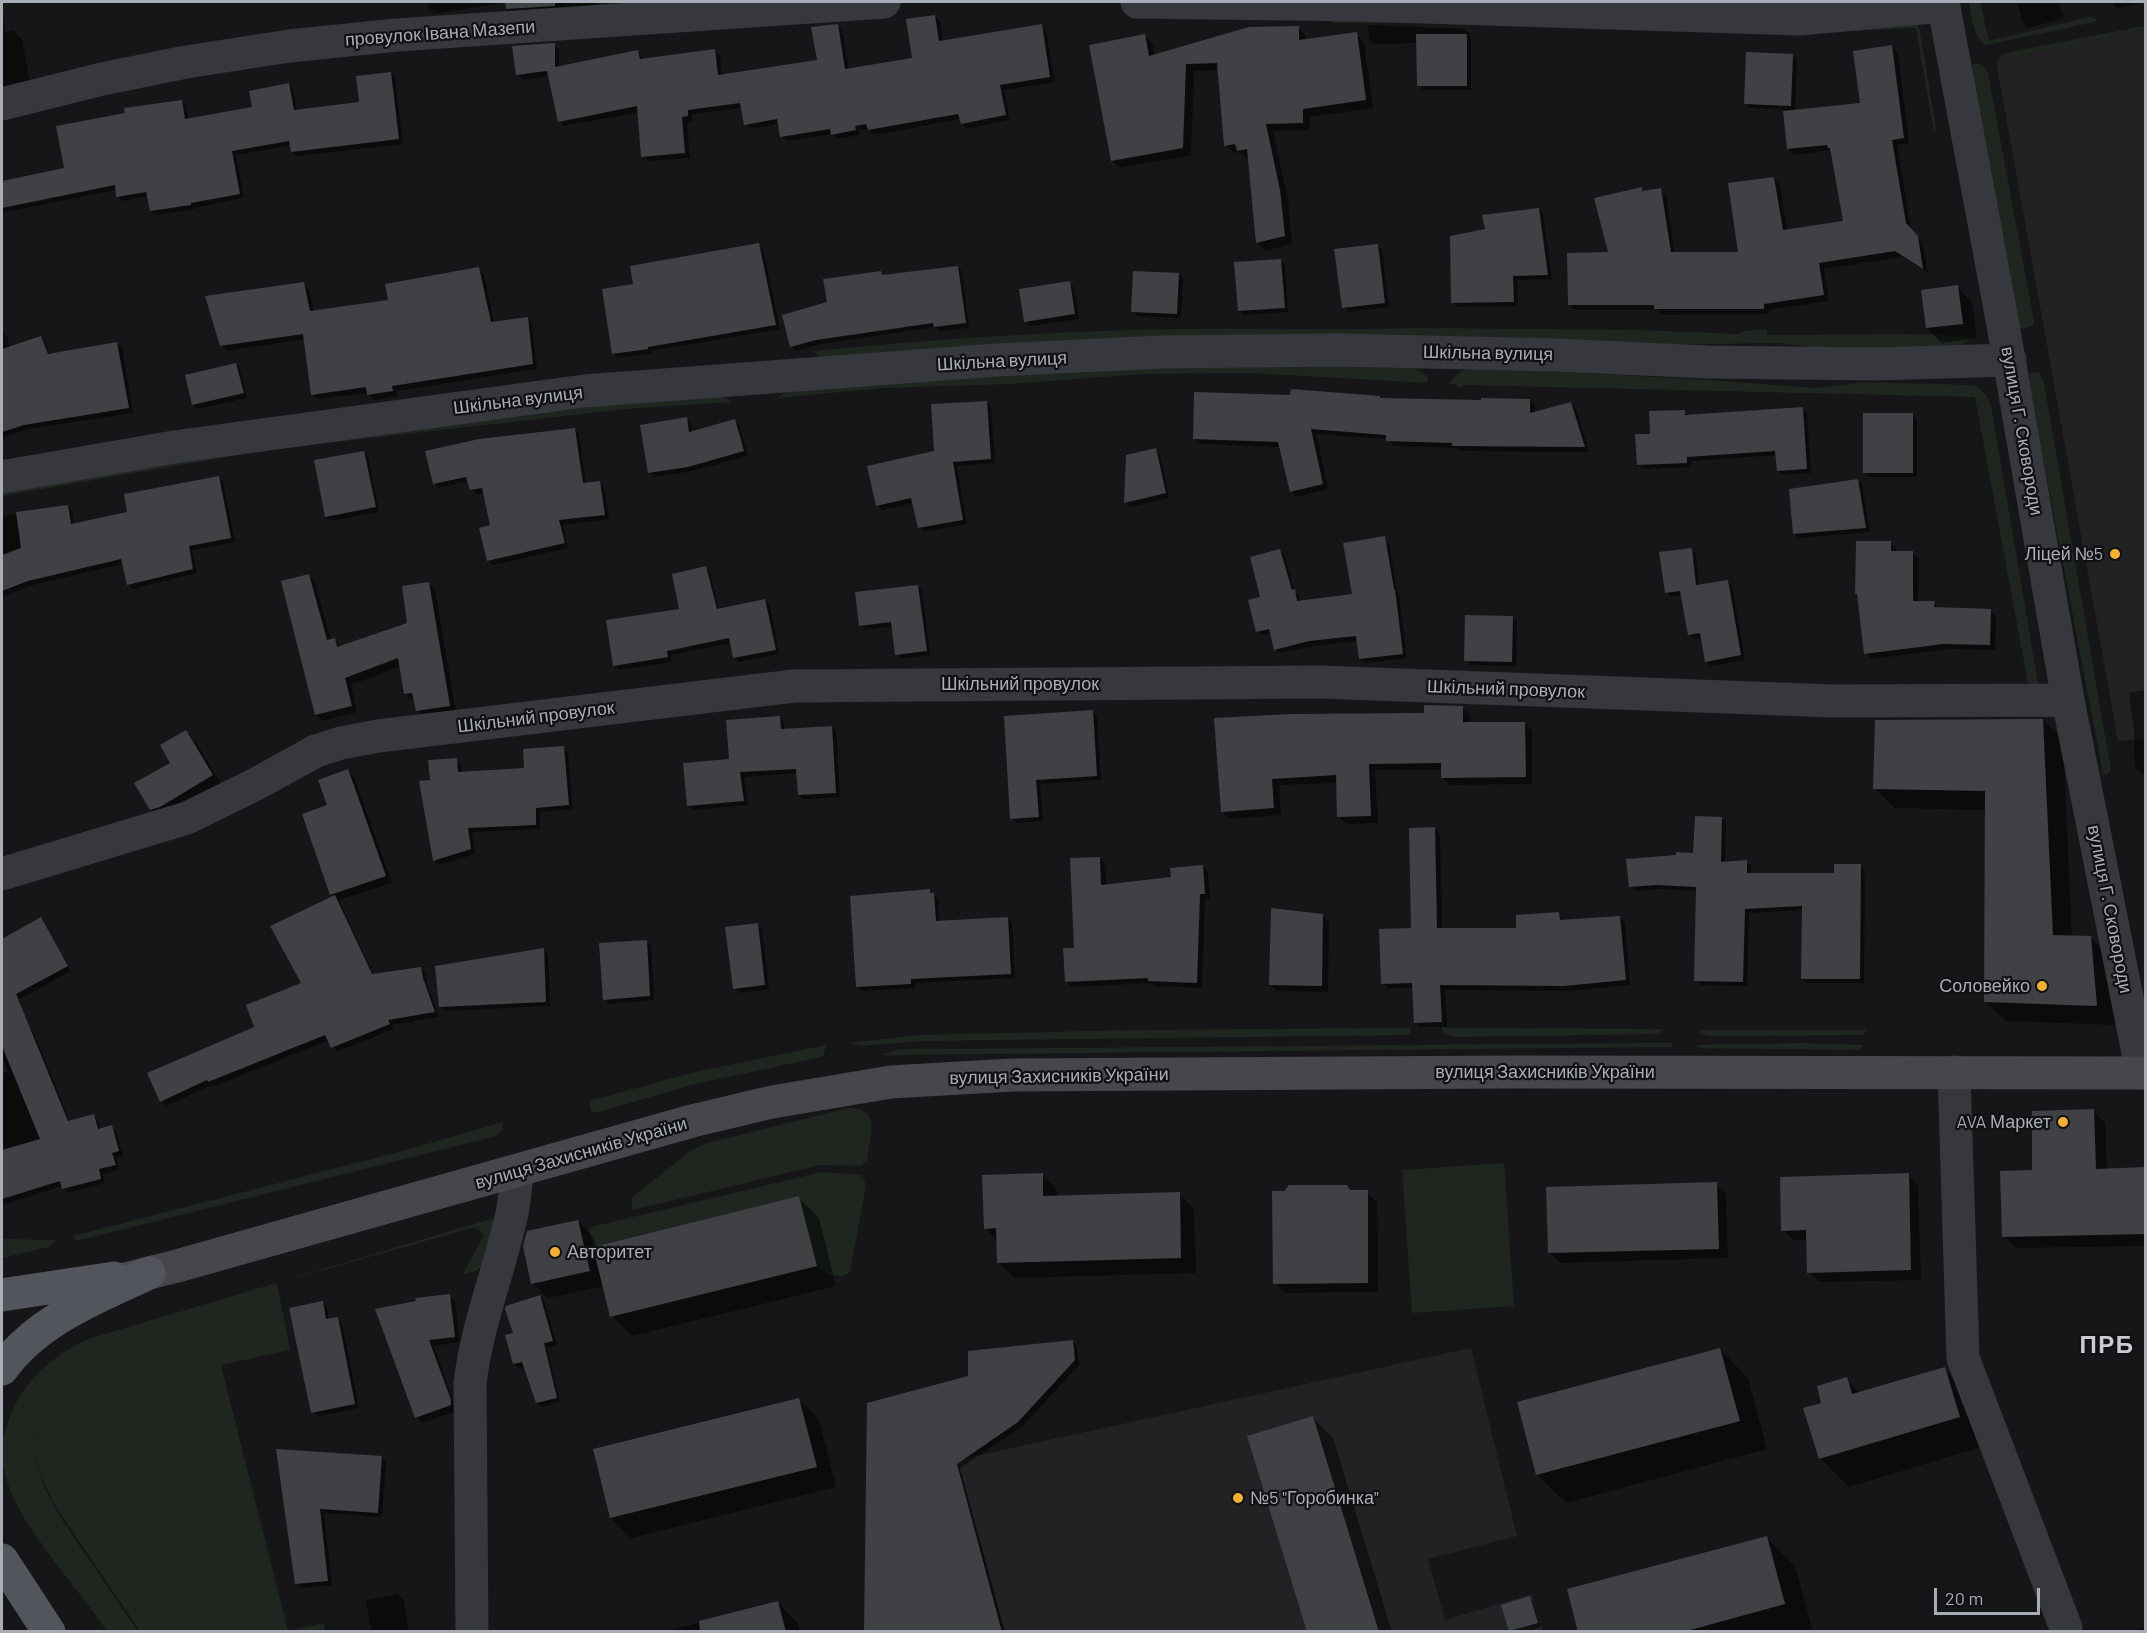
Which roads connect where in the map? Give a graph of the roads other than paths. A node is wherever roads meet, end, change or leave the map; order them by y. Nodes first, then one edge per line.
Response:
1 (884, 2) edge
2 (1137, 2) edge
3 (1943, 4) edge
4 (2, 104) edge
5 (2010, 360) junction
6 (2, 477) edge
7 (2068, 700) junction
8 (2, 874) edge
9 (1954, 1072) junction
10 (2144, 1073) edge
11 (517, 1171) junction
12 (149, 1273) junction
13 (2, 1295) edge
14 (2, 1310) edge
15 (2, 1369) edge
16 (2, 1560) edge
17 (2, 1574) edge
18 (2066, 1628) dead end
19 (49, 1632) edge
20 (472, 1632) edge

1 - 4 street, провулок Івана Мазепи
2 - 3 street
3 - 5 street, вулиця Г. Сковороди
5 - 6 street, Шкільна вулиця
5 - 7 street, вулиця Г. Сковороди
7 - 8 street, Шкільний провулок
7 - 10 street, вулиця Г. Сковороди
9 - 10 street, вулиця Захисників України
9 - 11 street, вулиця Захисників України
9 - 18 street
11 - 12 street, вулиця Захисників України
11 - 20 street
12 - 13 main road
12 - 14 street, вулиця Захисників України
12 - 15 main road
16 - 19 main road
17 - 19 main road

